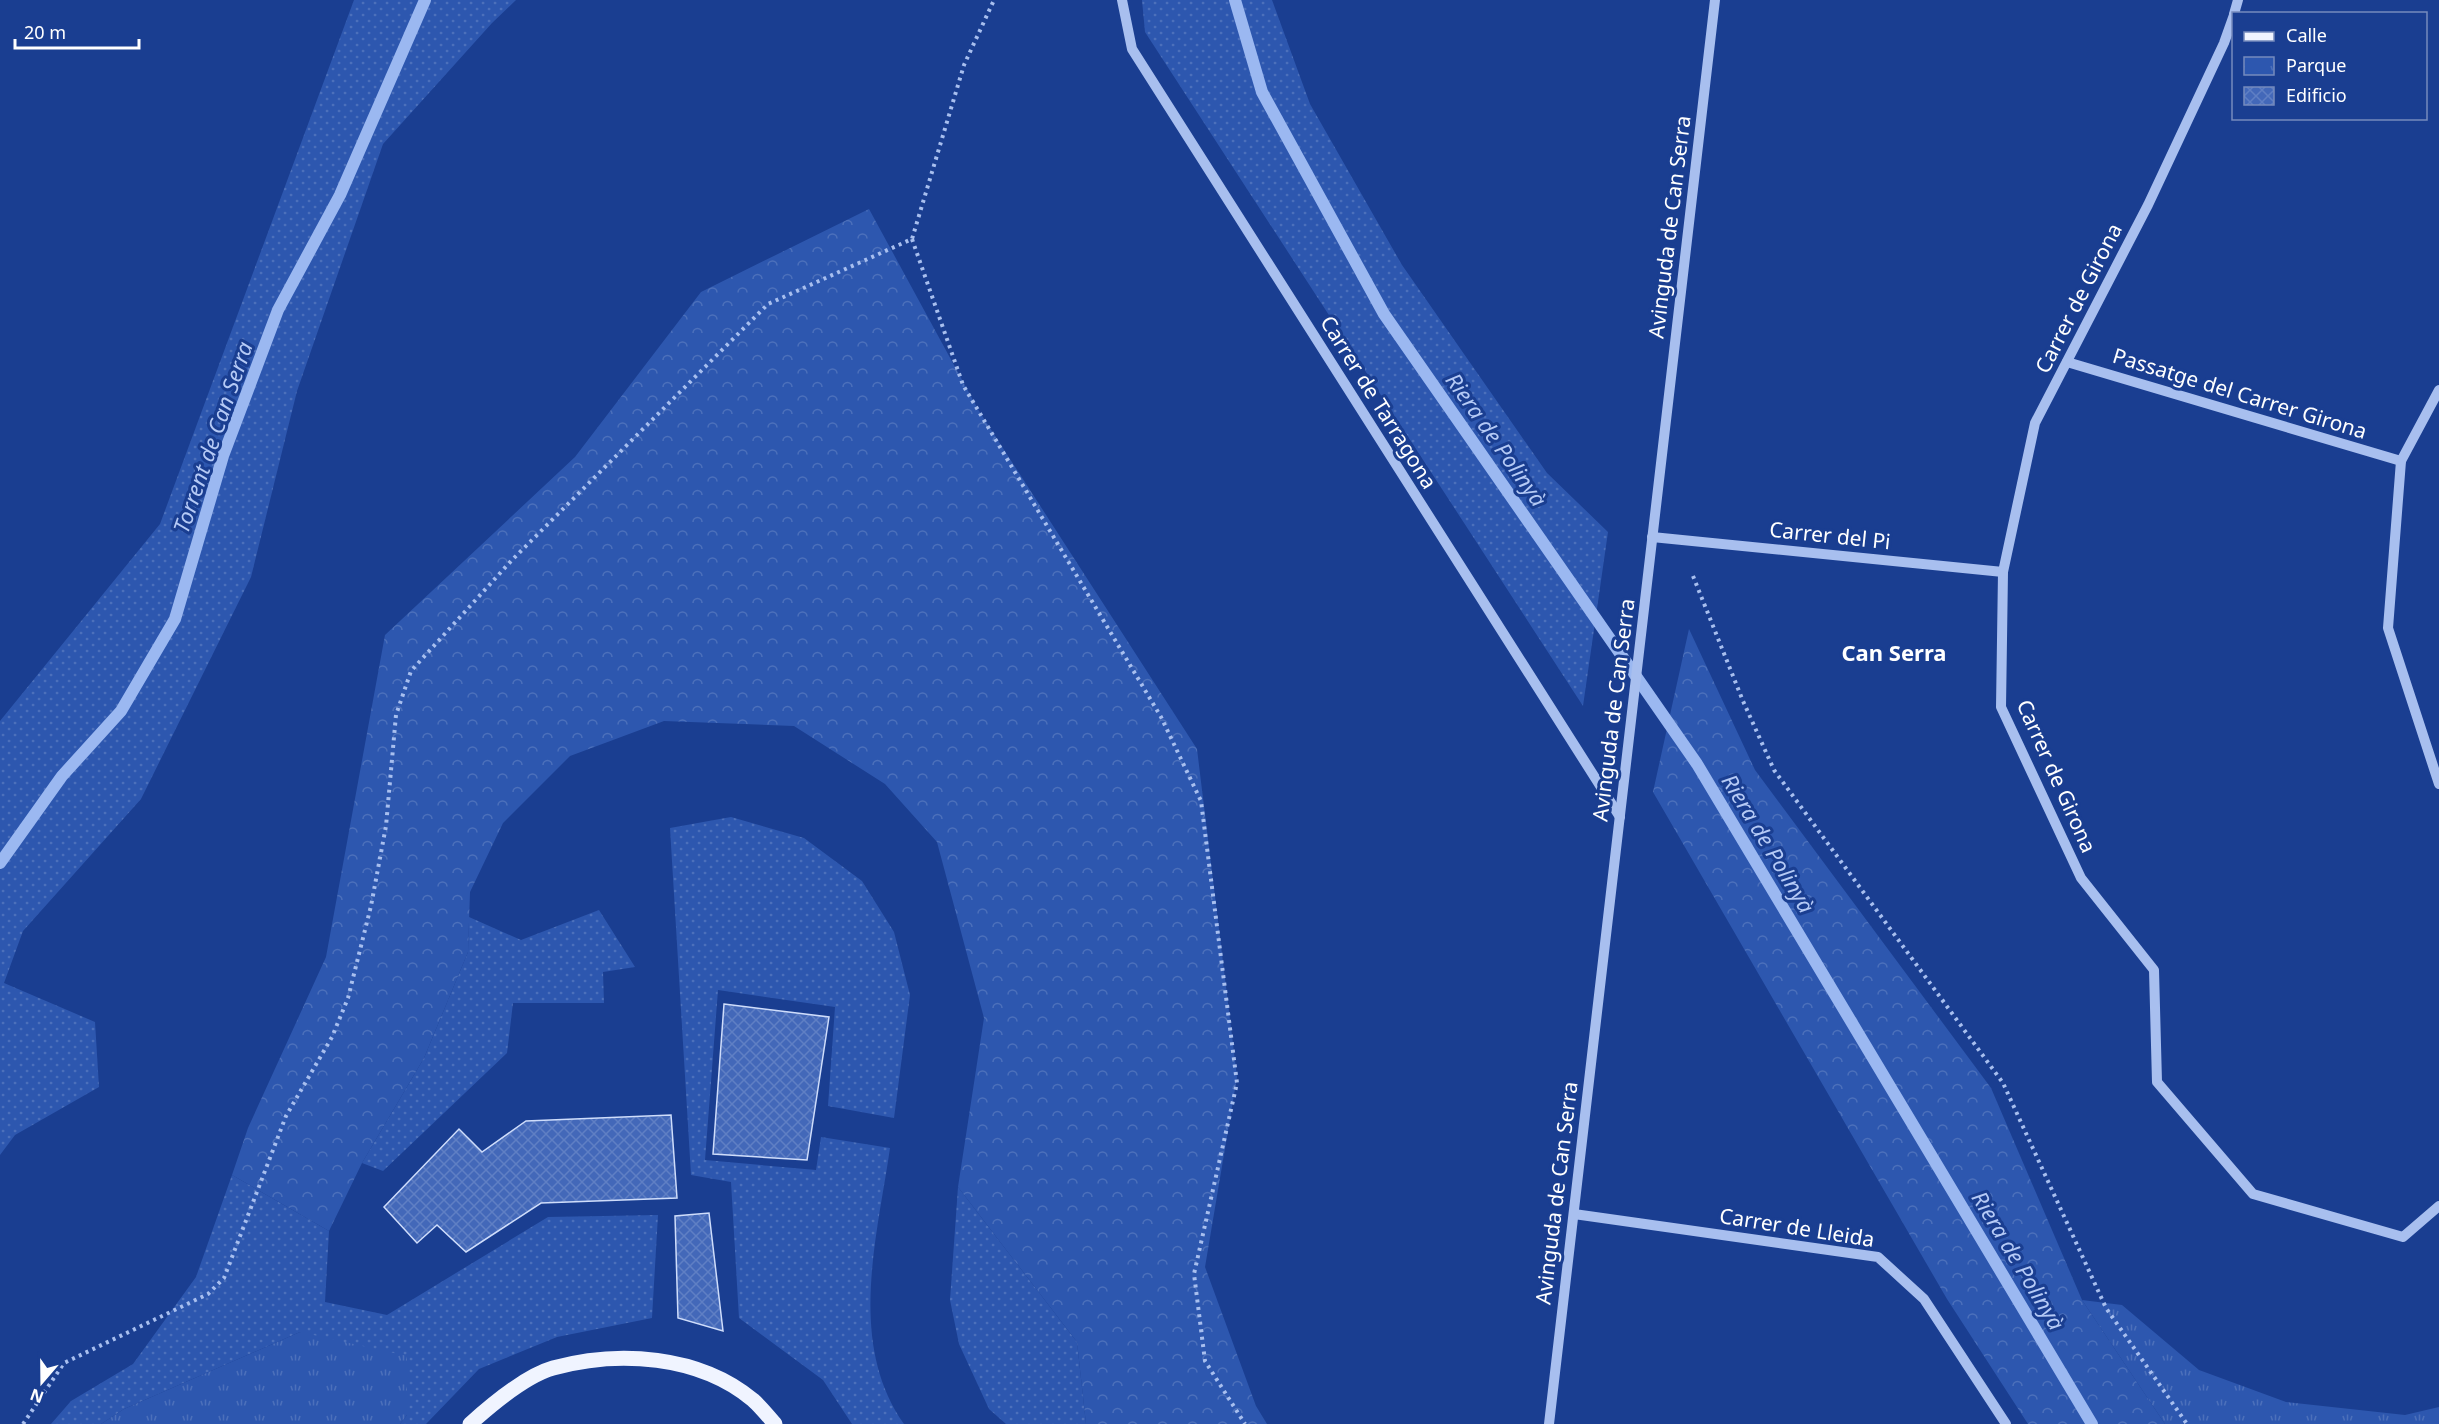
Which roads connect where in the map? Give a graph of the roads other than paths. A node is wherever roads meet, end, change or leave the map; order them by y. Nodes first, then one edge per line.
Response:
1 (1122, 0) edge
2 (1714, 0) edge
3 (2232, 20) edge
4 (2067, 362) junction
5 (2439, 390) edge
6 (2401, 461) junction
7 (1652, 537) junction
8 (2003, 572) junction
9 (2439, 784) edge
10 (1620, 818) junction
11 (2439, 1206) edge
12 (1574, 1214) junction
13 (470, 1424) edge
14 (774, 1424) edge
15 (1549, 1424) edge
16 (2006, 1424) edge

1 - 10 street, Carrer de Tarragona
2 - 7 street, Avinguda de Can Serra
3 - 4 street, Carrer de Girona
4 - 6 street, Passatge del Carrer Girona
4 - 8 street, Carrer de Girona
5 - 6 street
6 - 9 street
7 - 8 street, Carrer del Pi
7 - 10 street, Avinguda de Can Serra
8 - 11 street, Carrer de Girona
10 - 12 street, Avinguda de Can Serra
12 - 15 street, Avinguda de Can Serra
12 - 16 street, Carrer de Lleida
13 - 14 main road

